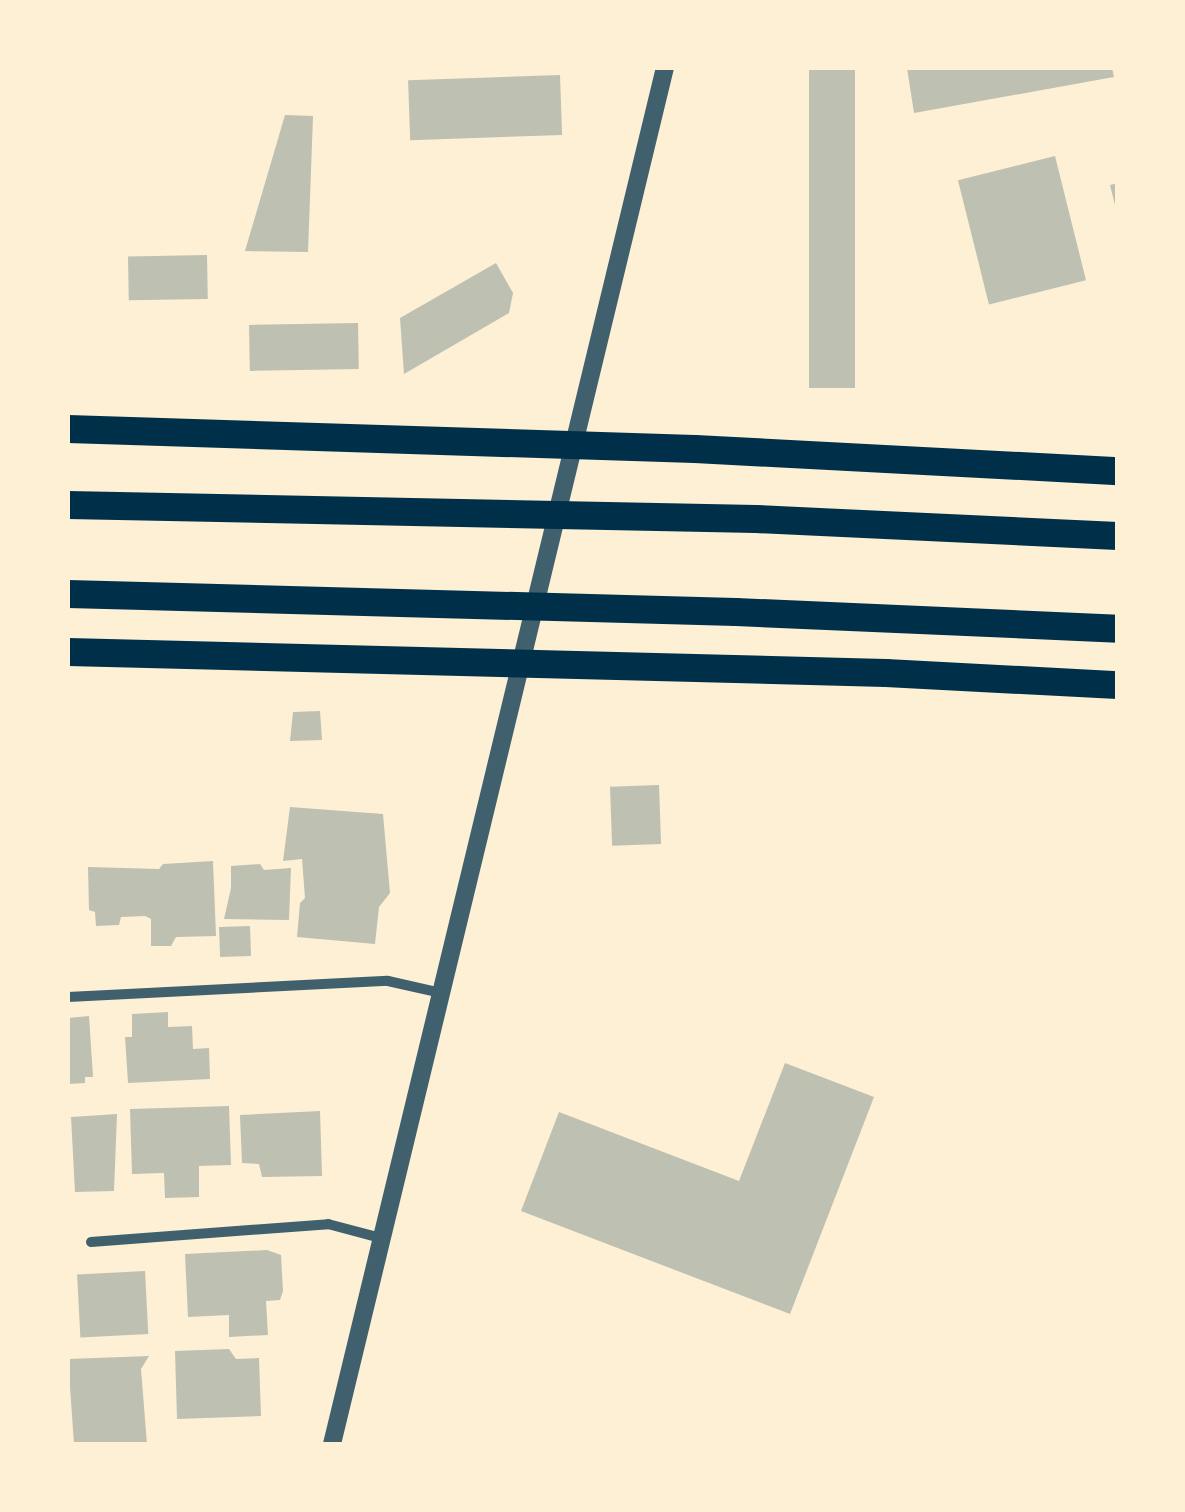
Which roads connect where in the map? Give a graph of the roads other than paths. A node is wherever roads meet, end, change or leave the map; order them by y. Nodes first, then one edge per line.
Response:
1 (665, 68) edge
2 (68, 429) edge
3 (576, 446) junction
4 (1118, 471) edge
5 (68, 505) edge
6 (1118, 536) edge
7 (68, 594) edge
8 (1118, 629) edge
9 (68, 652) edge
10 (520, 665) junction
11 (1118, 685) edge
12 (441, 994) junction
13 (68, 997) edge
14 (382, 1238) junction
15 (92, 1242) dead end
16 (332, 1444) edge

1 - 3 street
2 - 3 highway
3 - 4 highway
3 - 10 street
5 - 6 highway
7 - 8 highway
9 - 10 highway
10 - 11 highway
10 - 12 street
12 - 13 street
12 - 14 street
14 - 15 street
14 - 16 street

